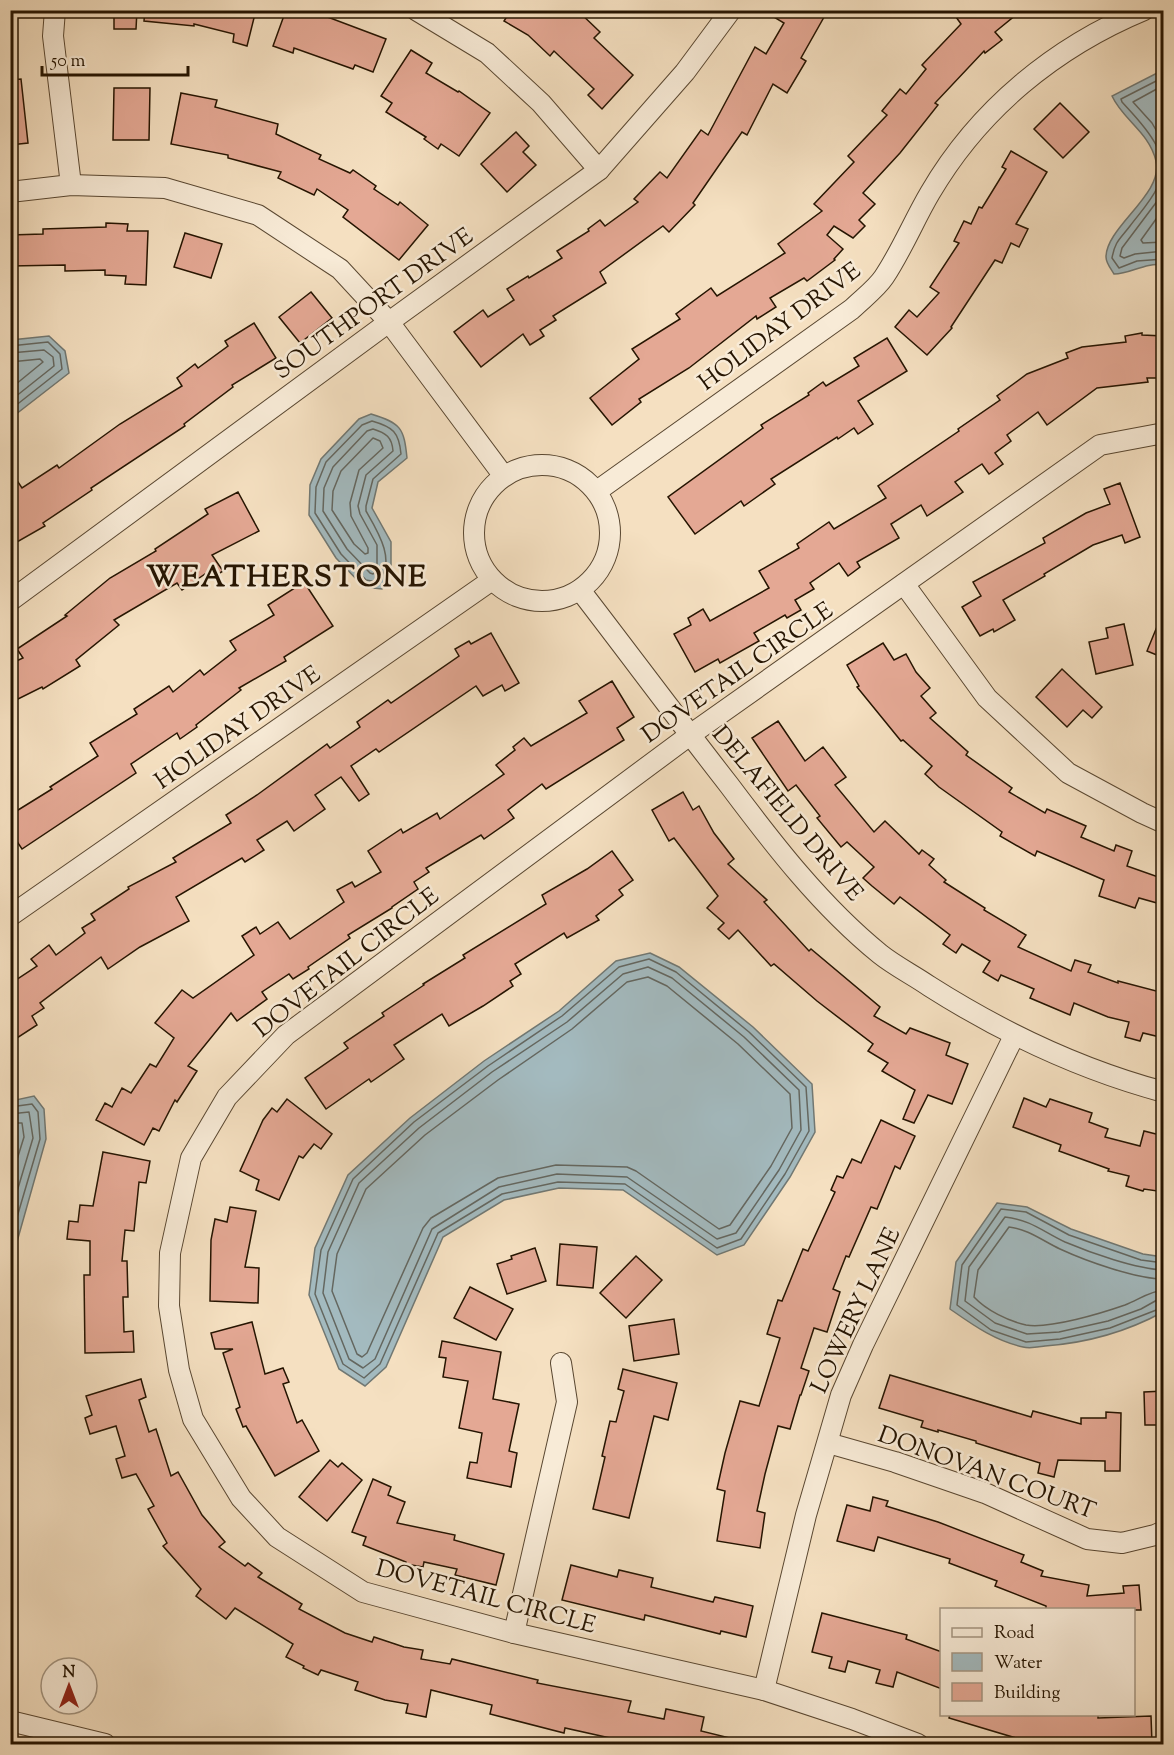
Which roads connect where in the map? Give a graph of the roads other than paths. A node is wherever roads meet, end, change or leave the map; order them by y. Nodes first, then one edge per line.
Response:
1 (55, 10) edge
2 (416, 10) edge
3 (731, 10) edge
4 (1144, 10) edge
5 (599, 170) junction
6 (71, 185) junction
7 (10, 192) edge
8 (389, 322) junction
9 (1164, 433) edge
10 (503, 476) junction
11 (597, 491) junction
12 (492, 580) junction
13 (903, 584) junction
14 (580, 590) junction
15 (10, 601) edge
16 (690, 735) junction
17 (1164, 823) edge
18 (10, 916) edge
19 (1014, 1036) junction
20 (1164, 1092) edge
21 (561, 1363) dead end
22 (828, 1443) junction
23 (1164, 1531) edge
24 (514, 1633) junction
25 (764, 1690) junction
26 (10, 1721) edge
27 (105, 1744) edge
28 (918, 1744) edge

1 - 6 street
2 - 5 street
3 - 5 street, SOUTHPORT DRIVE
4 - 11 street, HOLIDAY DRIVE
5 - 8 street, SOUTHPORT DRIVE
6 - 7 street
6 - 8 street
8 - 10 street
8 - 15 street, SOUTHPORT DRIVE
9 - 13 street, DOVETAIL CIRCLE
10 - 11 street
10 - 12 street
11 - 14 street
12 - 14 street
12 - 18 street, HOLIDAY DRIVE
13 - 16 street, DOVETAIL CIRCLE
13 - 17 street
14 - 16 street, DELAFIELD DRIVE
16 - 19 street, DELAFIELD DRIVE
16 - 24 street, DOVETAIL CIRCLE
19 - 20 street, DELAFIELD DRIVE
19 - 22 street, LOWERY LANE
21 - 24 street
22 - 23 street, DONOVAN COURT
22 - 25 street, LOWERY LANE
24 - 25 street, DOVETAIL CIRCLE
25 - 28 street, DOVETAIL CIRCLE
26 - 27 street

